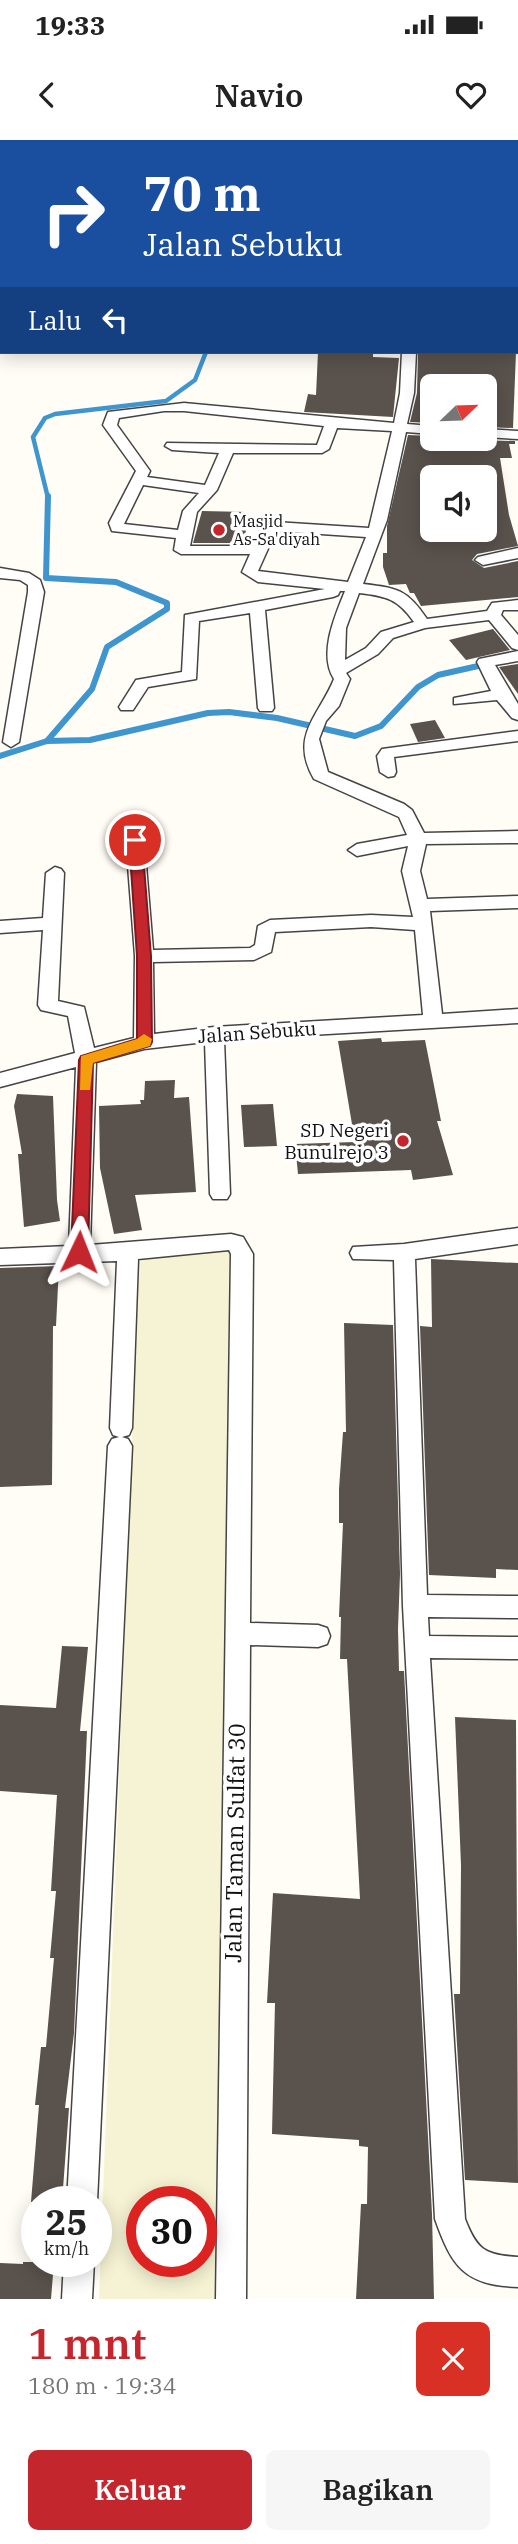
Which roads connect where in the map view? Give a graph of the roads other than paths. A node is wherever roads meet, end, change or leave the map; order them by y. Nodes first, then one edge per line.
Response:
1 (409, 354) edge
2 (332, 423) junction
3 (400, 428) junction
4 (420, 429) edge
5 (497, 434) edge
6 (518, 435) edge
7 (172, 446) dead end
8 (228, 449) junction
9 (138, 480) junction
10 (211, 490) junction
11 (376, 533) junction
12 (186, 535) junction
13 (259, 550) junction
14 (518, 553) edge
15 (483, 560) dead end
16 (0, 573) edge
17 (352, 588) junction
18 (518, 605) edge
19 (257, 607) junction
20 (493, 615) junction
21 (423, 624) junction
22 (518, 645) edge
23 (518, 656) edge
24 (337, 671) junction
25 (499, 687) junction
26 (460, 701) dead end
27 (127, 707) dead end
28 (266, 708) dead end
29 (518, 715) edge
30 (518, 736) edge
31 (11, 743) dead end
32 (388, 772) dead end
33 (518, 837) edge
34 (418, 839) junction
35 (135, 840) dead end
36 (357, 850) dead end
37 (55, 873) dead end
38 (518, 902) edge
39 (420, 905) junction
40 (424, 923) junction
41 (50, 924) junction
42 (0, 927) edge
43 (144, 956) junction
44 (518, 1016) edge
45 (433, 1021) junction
46 (214, 1034) junction
47 (144, 1042) junction
48 (86, 1060) junction
49 (0, 1080) edge
50 (220, 1194) dead end
51 (518, 1236) edge
52 (404, 1251) junction
53 (79, 1252) dead end
54 (128, 1252) junction
55 (361, 1253) dead end
56 (0, 1257) edge
57 (415, 1606) junction
58 (518, 1607) edge
59 (236, 1634) junction
60 (318, 1636) dead end
61 (419, 1647) junction
62 (518, 1648) edge
63 (83, 2186) edge
64 (518, 2272) edge
65 (78, 2277) edge
66 (77, 2299) edge
67 (231, 2299) edge

1 - 3 street
2 - 3 street
2 - 8 street
2 - 9 street
3 - 4 street
3 - 11 street
5 - 6 street
7 - 8 street
8 - 10 street
9 - 10 street
9 - 12 street
10 - 12 street
11 - 13 street
11 - 17 street
12 - 13 street
13 - 17 street
14 - 15 street
16 - 31 street
17 - 19 street
17 - 21 street
17 - 24 street
18 - 20 street
19 - 27 street
19 - 28 street
20 - 21 street
20 - 22 street
21 - 24 street
23 - 25 street
24 - 34 street
25 - 26 street
25 - 29 street
30 - 32 street
33 - 34 street
34 - 36 street
34 - 39 street
35 - 43 street
37 - 41 street
38 - 39 street
39 - 40 street
40 - 43 street
40 - 45 street
41 - 42 street
41 - 48 street
43 - 47 street
44 - 45 street, Jalan Sebuku
45 - 46 street, Jalan Sebuku
46 - 47 street, Jalan Sebuku
46 - 50 street
47 - 48 street, Jalan Sebuku
48 - 49 street, Jalan Sebuku
48 - 53 street
51 - 52 street
52 - 55 street
52 - 57 street
54 - 56 street
54 - 59 street, Jalan Taman Sulfat 30
54 - 63 street
57 - 58 street
57 - 61 street
59 - 60 street
59 - 67 street, Jalan Taman Sulfat 30
61 - 62 street
61 - 64 street
65 - 66 street

